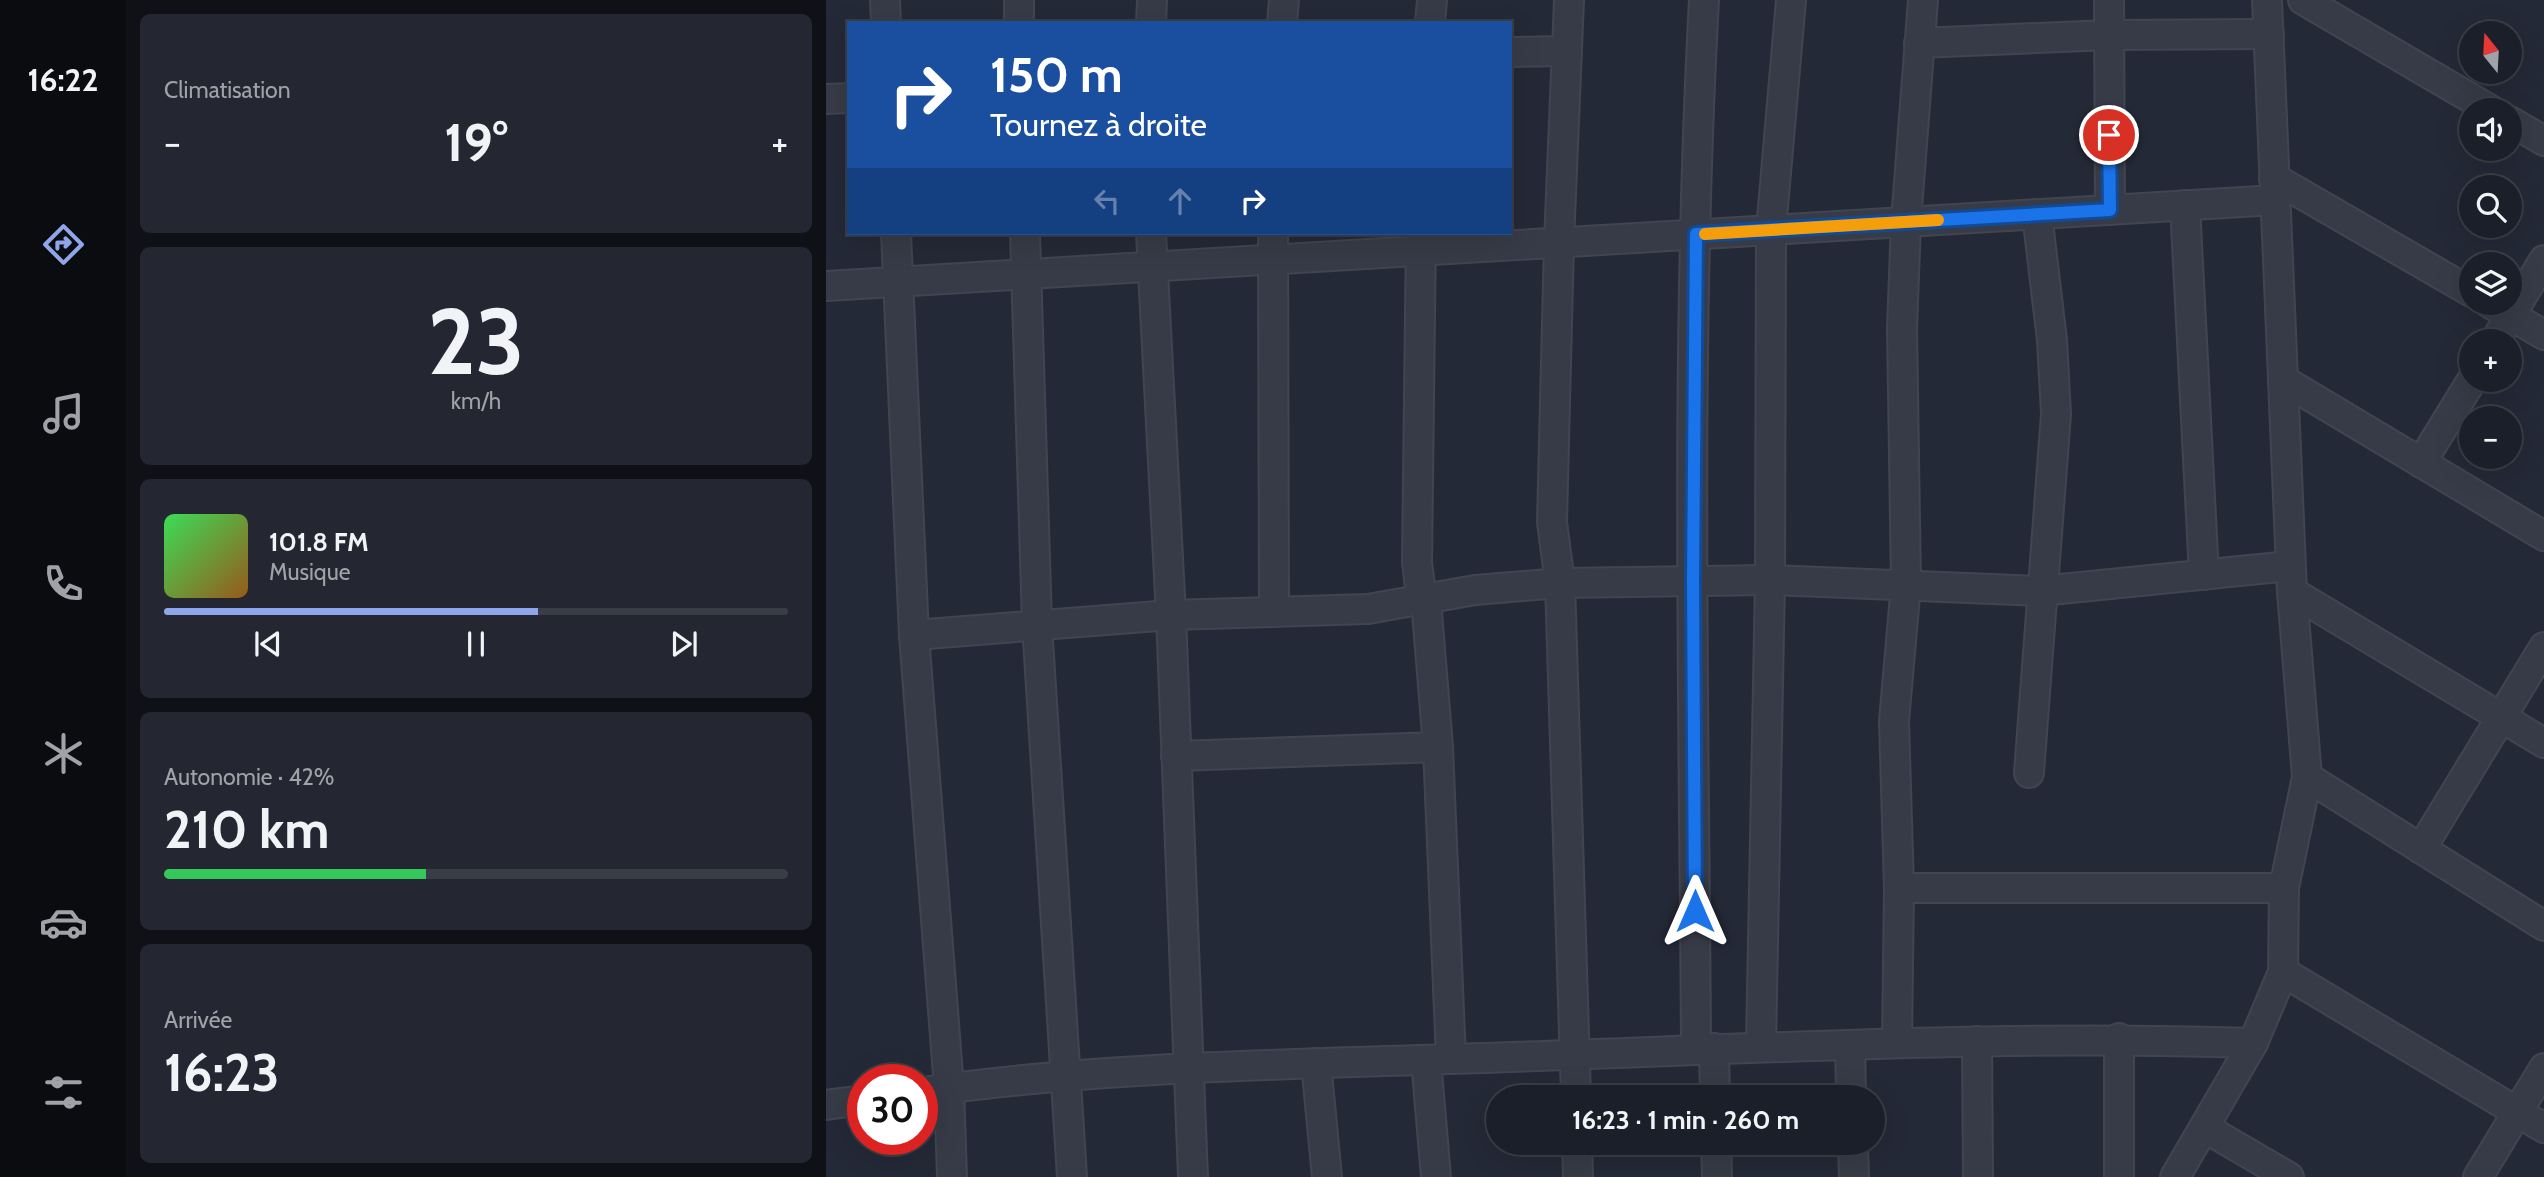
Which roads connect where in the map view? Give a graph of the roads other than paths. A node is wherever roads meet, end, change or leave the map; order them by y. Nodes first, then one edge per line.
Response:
1 (885, 0) edge
2 (1019, 0) edge
3 (1152, 0) edge
4 (1284, 0) edge
5 (1432, 0) edge
6 (1569, 0) edge
7 (1704, 0) edge
8 (1791, 0) edge
9 (1923, 0) edge
10 (2109, 0) edge
11 (2267, 0) edge
12 (2303, 0) edge
13 (886, 21) edge
14 (1019, 21) edge
15 (1151, 21) edge
16 (1282, 21) edge
17 (1430, 21) edge
18 (2269, 34) junction
19 (2109, 35) junction
20 (1919, 43) junction
21 (1567, 51) junction
22 (1512, 52) edge
23 (847, 98) edge
24 (2470, 98) edge
25 (826, 99) edge
26 (2522, 128) edge
27 (2544, 141) edge
28 (2275, 189) junction
29 (2185, 205) junction
30 (2110, 210) junction
31 (2037, 214) junction
32 (1906, 222) junction
33 (1771, 230) junction
34 (1696, 234) junction
35 (896, 235) edge
36 (1025, 235) edge
37 (1151, 235) edge
38 (1421, 242) edge
39 (1559, 242) junction
40 (1272, 246) edge
41 (2544, 260) edge
42 (1151, 267) junction
43 (1026, 274) junction
44 (898, 281) junction
45 (2522, 284) edge
46 (826, 286) edge
47 (2459, 286) edge
48 (2510, 315) edge
49 (2544, 335) edge
50 (2283, 380) junction
51 (2465, 392) edge
52 (2421, 463) junction
53 (2544, 536) edge
54 (2204, 575) junction
55 (2291, 579) junction
56 (1693, 580) junction
57 (1770, 580) junction
58 (1560, 583) junction
59 (1906, 584) junction
60 (2041, 591) junction
61 (1426, 600) junction
62 (1274, 612) junction
63 (1171, 615) junction
64 (1037, 624) junction
65 (914, 635) junction
66 (2544, 647) edge
67 (2502, 716) junction
68 (2544, 743) edge
69 (1438, 747) junction
70 (1177, 756) junction
71 (2029, 773) dead end
72 (2307, 777) junction
73 (2421, 849) junction
74 (1899, 888) junction
75 (2284, 888) junction
76 (2544, 926) edge
77 (2283, 972) junction
78 (2119, 1038) junction
79 (1977, 1041) junction
80 (1897, 1043) junction
81 (2253, 1043) junction
82 (1850, 1045) junction
83 (1761, 1046) junction
84 (1705, 1048) junction
85 (1575, 1053) junction
86 (1438, 1060) junction
87 (1316, 1063) junction
88 (935, 1064) edge
89 (1187, 1068) junction
90 (2544, 1068) edge
91 (1065, 1075) junction
92 (1576, 1085) edge
93 (1713, 1085) edge
94 (1851, 1085) edge
95 (938, 1090) edge
96 (938, 1101) edge
97 (847, 1102) edge
98 (826, 1105) edge
99 (2517, 1112) junction
100 (2206, 1128) junction
101 (2544, 1128) edge
102 (1577, 1155) edge
103 (1716, 1155) edge
104 (1853, 1155) edge
105 (952, 1177) edge
106 (1072, 1177) edge
107 (1193, 1177) edge
108 (1327, 1177) edge
109 (1436, 1177) edge
110 (1578, 1177) edge
111 (1717, 1177) edge
112 (1854, 1177) edge
113 (1978, 1177) edge
114 (2119, 1177) edge
115 (2175, 1177) edge
116 (2289, 1177) edge
117 (2478, 1177) edge

1 - 13 street
2 - 14 street
3 - 15 street
4 - 16 street
5 - 17 street
6 - 21 street
7 - 34 street
8 - 33 street
9 - 20 street
10 - 19 street
11 - 18 street
12 - 24 street
18 - 19 street
18 - 28 street
19 - 20 street
19 - 30 street
20 - 32 street
21 - 22 street
21 - 39 street
23 - 25 street
26 - 27 street
28 - 29 street
28 - 47 street
28 - 50 street
29 - 30 street
29 - 54 street
30 - 31 street
31 - 32 street
31 - 60 street
32 - 33 street
32 - 59 street
33 - 34 street
33 - 57 street
34 - 39 street
34 - 56 street
35 - 44 street
36 - 43 street
37 - 42 street
38 - 39 street
38 - 40 street
38 - 61 street
39 - 58 street
40 - 42 street
40 - 62 street
41 - 45 street
42 - 43 street
42 - 63 street
43 - 44 street
43 - 64 street
44 - 46 street
44 - 65 street
48 - 49 street
50 - 52 street
50 - 55 street
51 - 52 street
52 - 53 street
54 - 55 street
54 - 60 street
55 - 67 street
55 - 72 street
56 - 57 street
56 - 58 street
56 - 84 street
57 - 59 street
57 - 83 street
58 - 61 street
58 - 85 street
59 - 60 street
59 - 74 street
60 - 71 street
61 - 62 street
61 - 69 street
62 - 63 street
63 - 64 street
63 - 70 street
64 - 65 street
64 - 91 street
65 - 88 street
66 - 67 street
67 - 68 street
67 - 73 street
69 - 70 street
69 - 86 street
70 - 89 street
72 - 73 street
72 - 75 street
73 - 76 street
74 - 75 street
74 - 80 street
75 - 77 street
77 - 81 street
77 - 99 street
78 - 79 street
78 - 81 street
78 - 114 street
79 - 80 street
79 - 113 street
80 - 82 street
81 - 100 street
82 - 83 street
82 - 94 street
83 - 84 street
84 - 85 street
84 - 93 street
85 - 86 street
85 - 92 street
86 - 87 street
86 - 109 street
87 - 89 street
87 - 108 street
89 - 91 street
89 - 107 street
90 - 99 street
91 - 95 street
91 - 106 street
96 - 105 street
97 - 98 street
99 - 101 street
99 - 117 street
100 - 115 street
100 - 116 street
102 - 110 street
103 - 111 street
104 - 112 street

